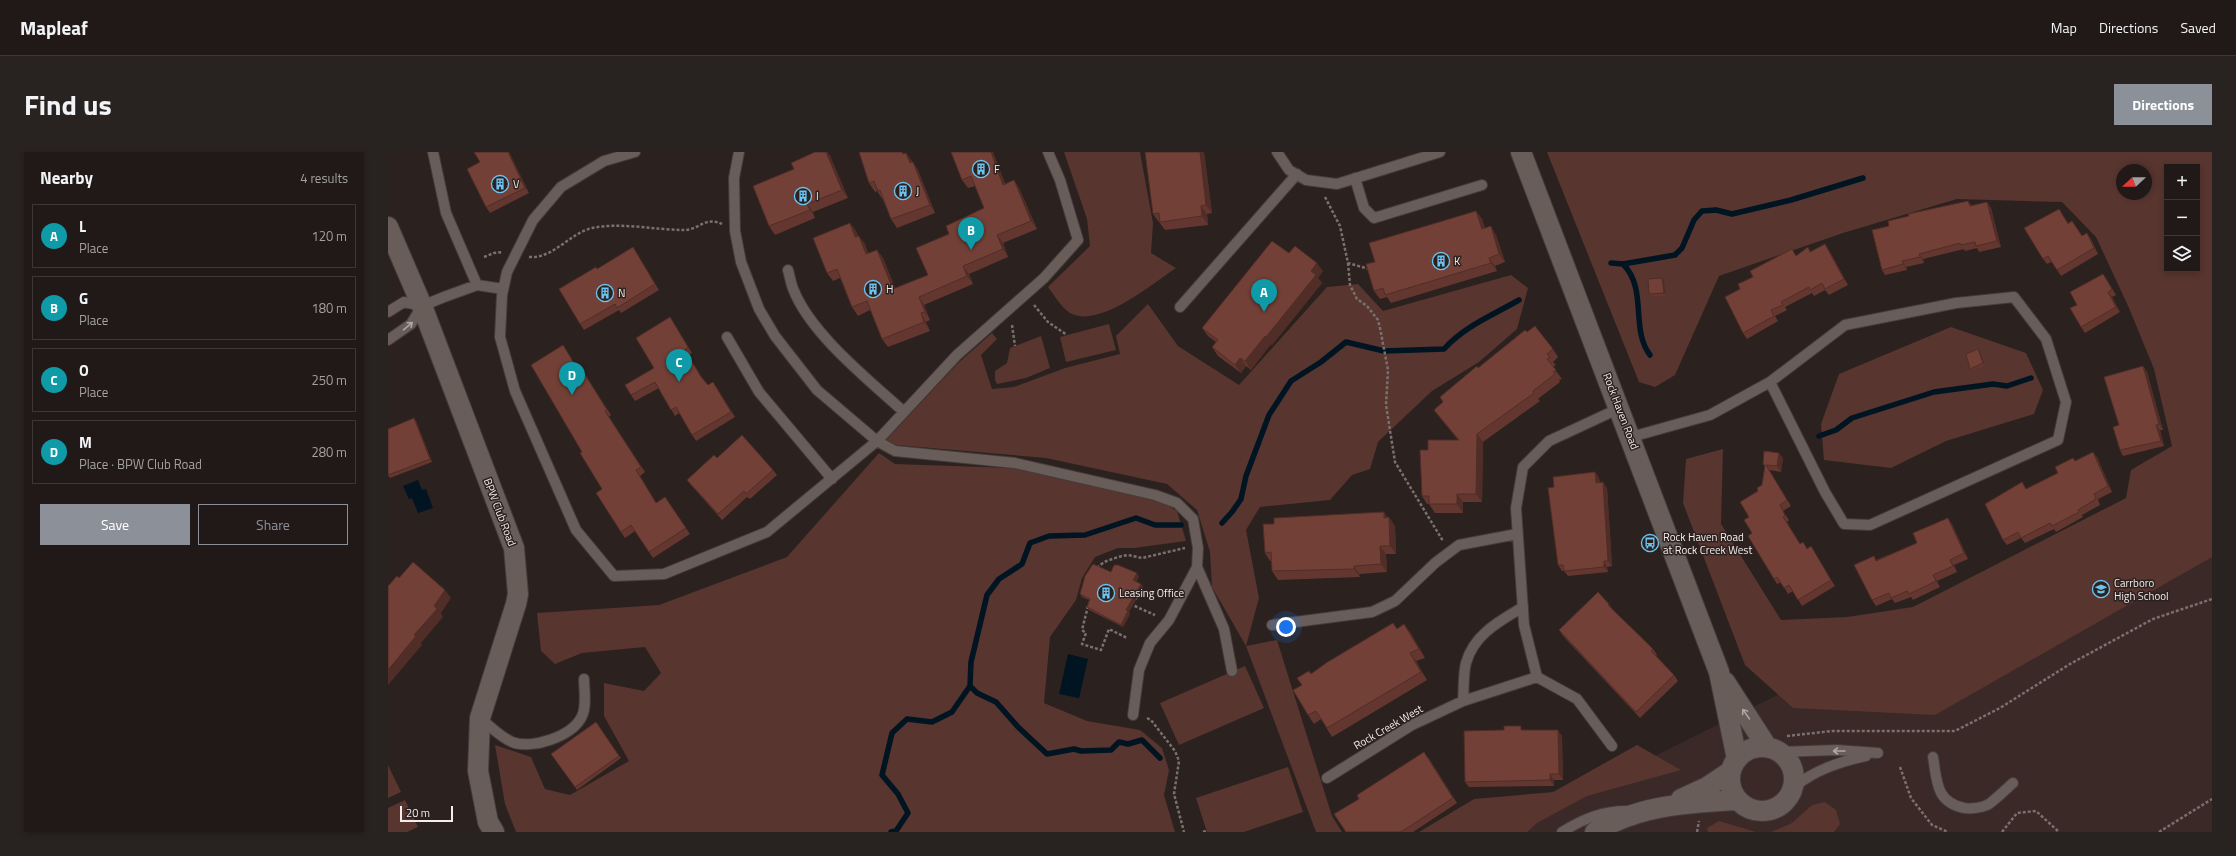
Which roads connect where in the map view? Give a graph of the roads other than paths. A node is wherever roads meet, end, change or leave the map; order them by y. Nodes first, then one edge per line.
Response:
1 (433, 152) edge
2 (635, 152) edge
3 (737, 152) edge
4 (1048, 152) edge
5 (1277, 152) edge
6 (1440, 152) edge
7 (1521, 152) edge
8 (1297, 174) junction
9 (1355, 178) junction
10 (1482, 186) dead end
11 (388, 227) edge
12 (788, 270) dead end
13 (477, 285) junction
14 (503, 289) junction
15 (422, 306) junction
16 (1180, 308) dead end
17 (388, 312) edge
18 (727, 337) dead end
19 (388, 340) edge
20 (1770, 382) junction
21 (1620, 408) junction
22 (904, 412) junction
23 (1631, 437) junction
24 (876, 441) junction
25 (832, 479) junction
26 (1518, 534) junction
27 (1197, 567) junction
28 (1523, 607) junction
29 (1272, 625) dead end
30 (1232, 671) dead end
31 (1719, 672) junction
32 (1537, 677) junction
33 (584, 679) dead end
34 (1463, 701) junction
35 (1133, 715) road end
36 (480, 718) junction
37 (1777, 745) junction
38 (1612, 746) dead end
39 (1933, 757) dead end
40 (1734, 765) junction
41 (1327, 778) dead end
42 (2013, 783) dead end
43 (1794, 787) junction
44 (1737, 800) junction
45 (1670, 804) junction
46 (1649, 810) junction
47 (494, 832) edge
48 (1562, 832) edge
49 (1595, 832) edge

1 - 13 lane
2 - 14 lane
3 - 24 lane
4 - 22 lane
5 - 8 lane
6 - 9 lane
7 - 21 street, Rock Haven Road
8 - 9 lane
8 - 16 lane
9 - 10 lane
11 - 15 street, BPW Club Road
12 - 22 lane
13 - 14 lane
13 - 15 lane
14 - 25 lane
15 - 17 lane
19 -> 15 lane
15 - 36 street, BPW Club Road
18 - 25 lane
20 - 20 lane
20 - 23 lane
21 - 23 street, Rock Haven Road
21 - 26 lane
22 - 24 lane
23 - 31 street, Rock Haven Road
24 - 25 lane
24 - 27 lane
26 - 28 lane
26 - 29 lane
27 - 30 lane
27 - 35 lane
28 - 32 lane
28 - 34 lane
37 -> 31 street, Rock Haven Road
31 - 40 street, Rock Haven Road
32 - 34 lane, Rock Creek West
32 - 38 lane
33 - 36 lane
34 - 41 lane, Rock Creek West
36 - 47 street, BPW Club Road
37 - 40 street
37 - 43 street, Rock Haven Road
43 -> 37 lane
39 - 42 lane
40 - 44 street, Rock Haven Road
40 - 45 street
43 - 44 street
44 - 45 street
45 - 46 street
46 - 48 lane
46 - 49 street

